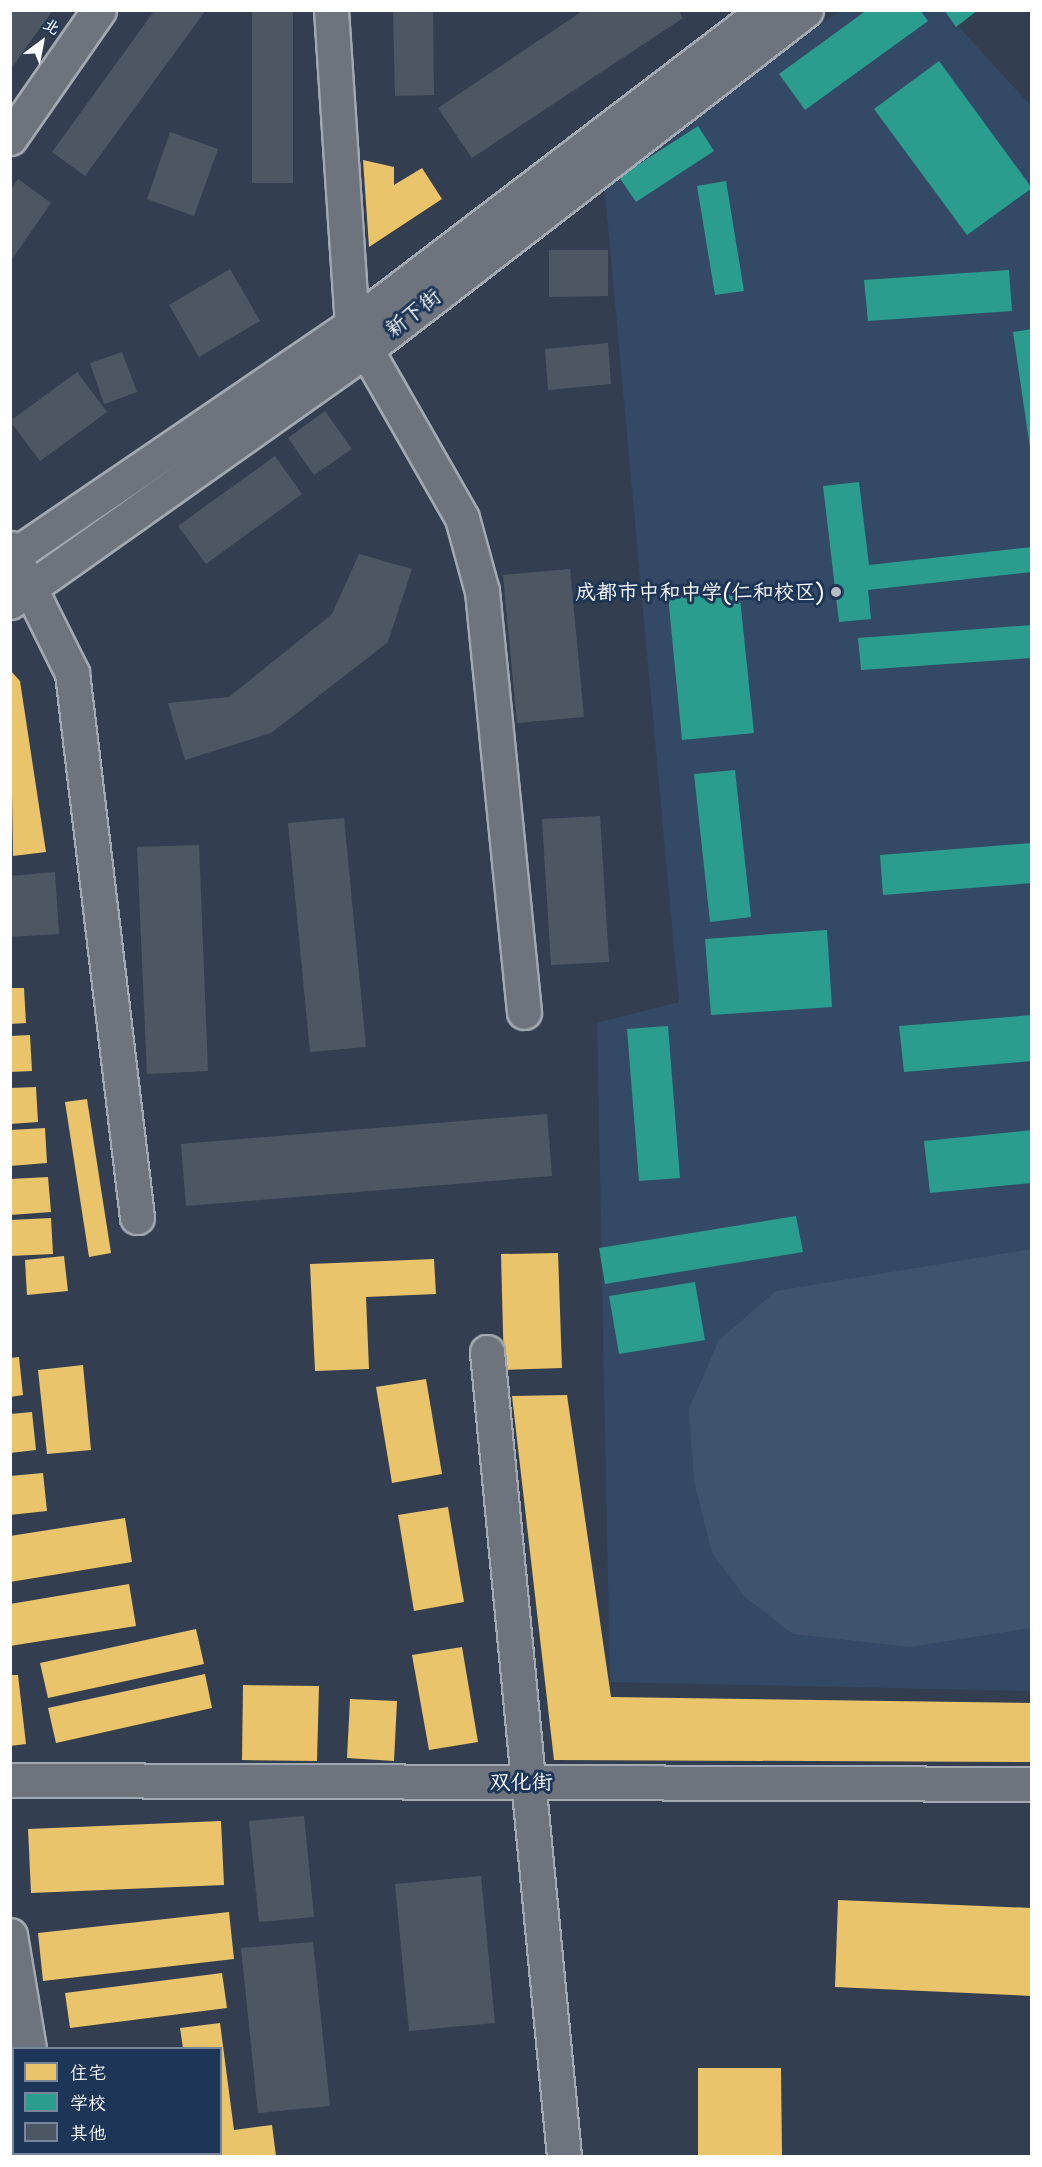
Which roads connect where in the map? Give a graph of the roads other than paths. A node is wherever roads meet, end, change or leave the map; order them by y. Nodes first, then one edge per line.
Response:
1 (99, 10) edge
2 (331, 10) edge
3 (765, 10) edge
4 (806, 10) edge
5 (10, 138) edge
6 (358, 338) junction
7 (12, 554) edge
8 (21, 595) edge
9 (524, 1012) dead end
10 (137, 1217) dead end
11 (487, 1352) dead end
12 (10, 1780) edge
13 (527, 1782) junction
14 (1032, 1784) edge
15 (10, 1935) edge
16 (29, 2047) edge
17 (564, 2157) edge

1 - 5 street
2 - 6 street
3 - 6 street, 新下街
4 - 6 street, 新下街
6 - 7 street, 新下街
6 - 8 street, 新下街
6 - 9 street
7 - 8 street
8 - 10 street
11 - 13 street
12 - 13 street, 双化街
13 - 14 street, 双化街
13 - 17 street
15 - 16 street

